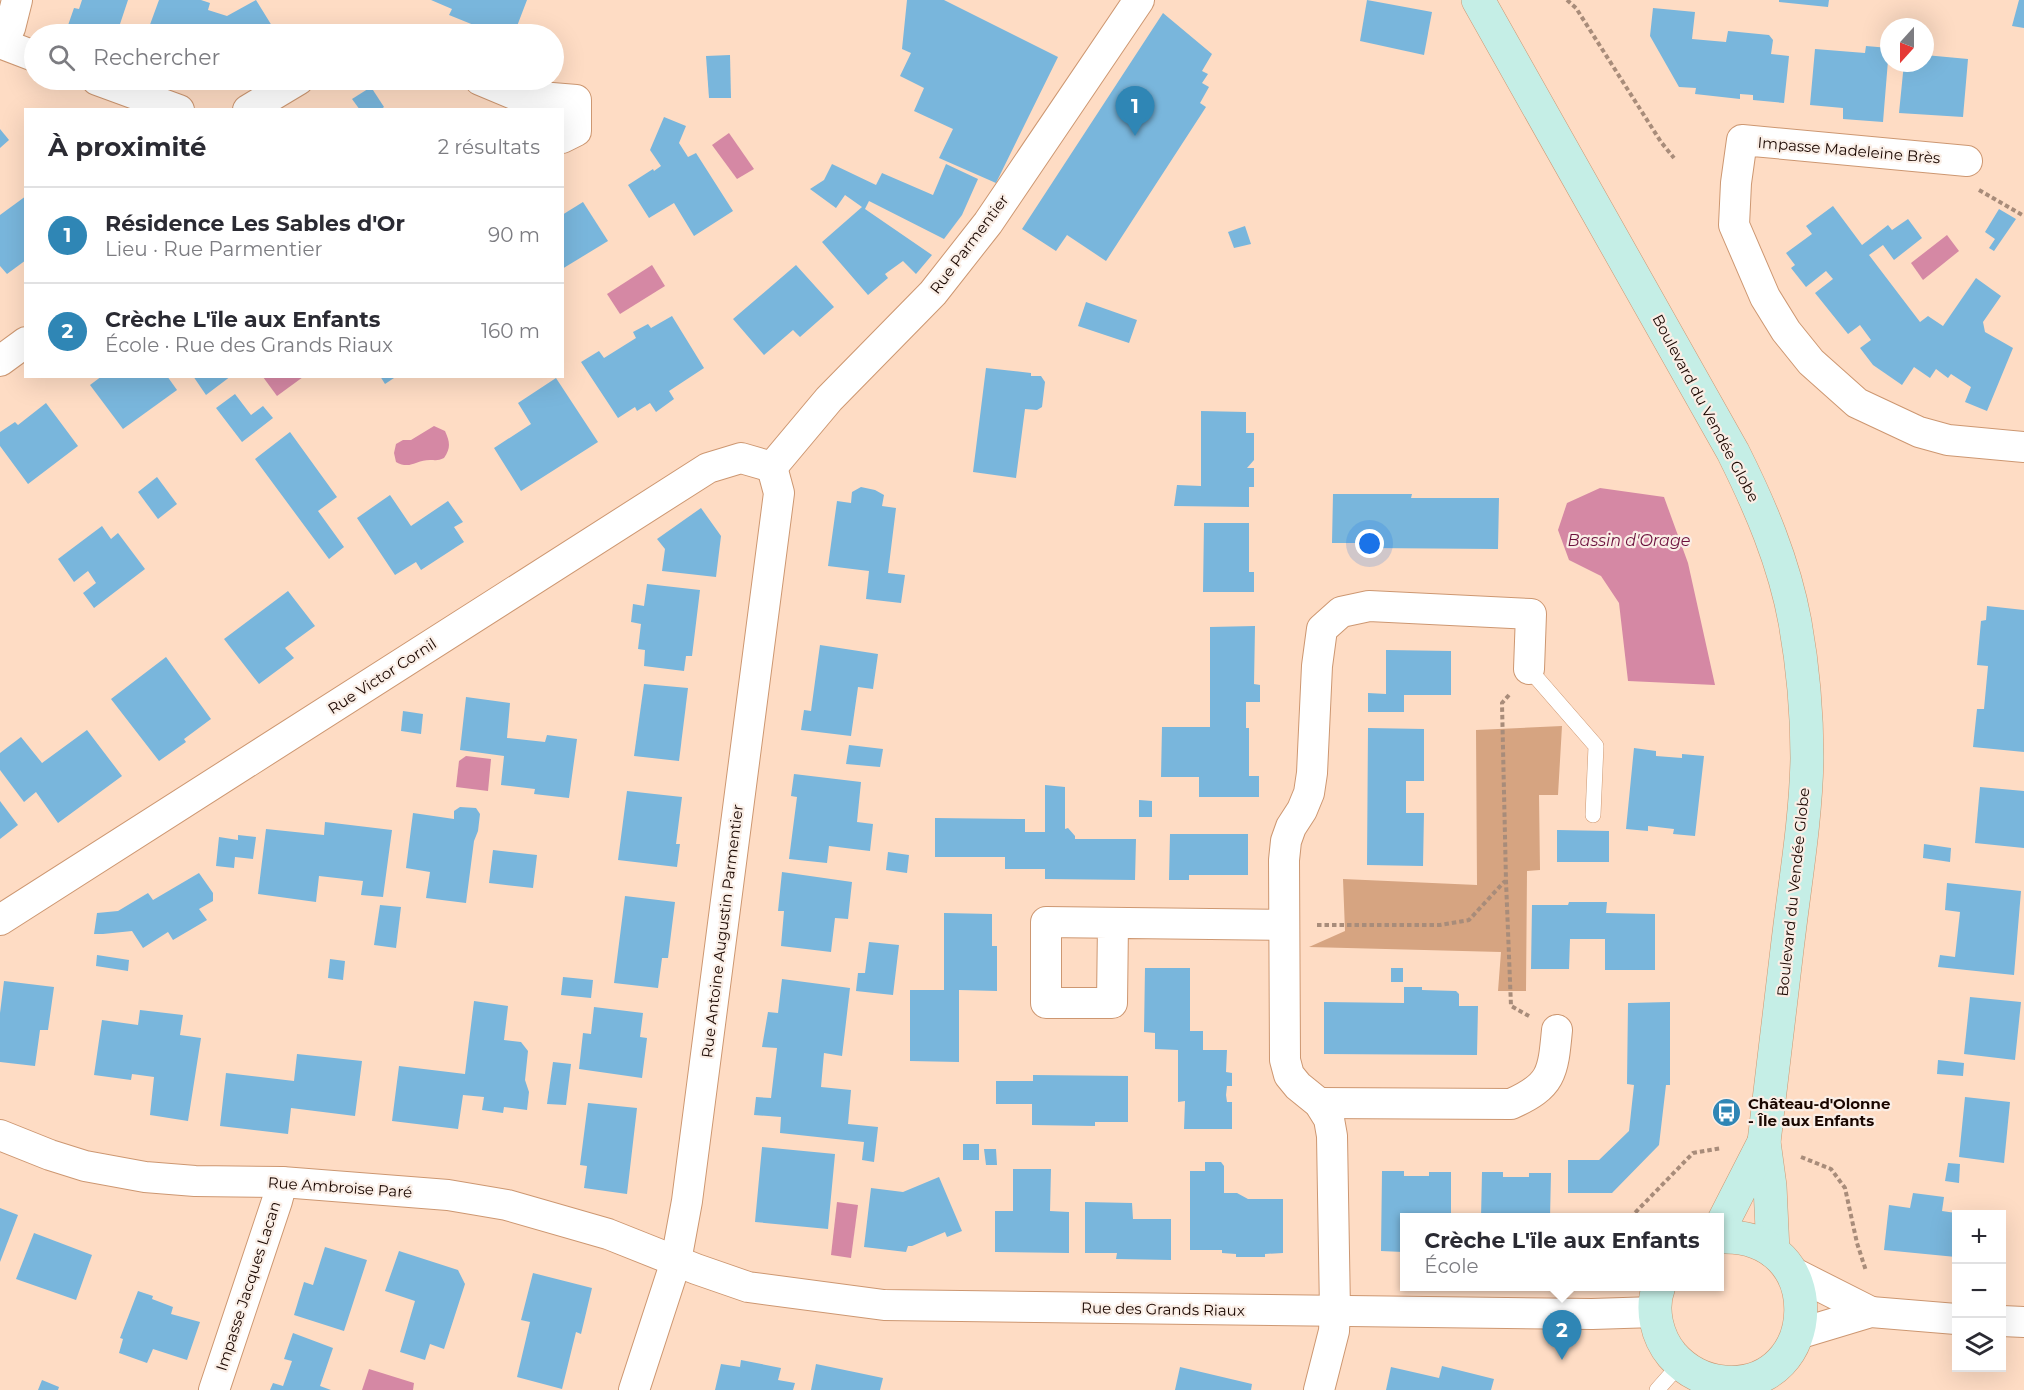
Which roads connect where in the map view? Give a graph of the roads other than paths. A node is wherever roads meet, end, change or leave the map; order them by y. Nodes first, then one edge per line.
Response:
1 (17, 0) edge
2 (1140, 0) edge
3 (1478, 0) edge
4 (0, 36) edge
5 (0, 44) edge
6 (24, 52) edge
7 (125, 90) edge
8 (281, 90) edge
9 (504, 90) edge
10 (173, 108) edge
11 (251, 108) edge
12 (564, 137) edge
13 (1967, 161) road end
14 (24, 344) edge
15 (0, 362) edge
16 (2024, 447) edge
17 (772, 467) junction
18 (1529, 669) joint
19 (1593, 815) dead end
20 (0, 920) edge
21 (1113, 923) dead end
22 (1284, 926) junction
23 (1557, 1030) road end
24 (1319, 1103) junction
25 (0, 1135) edge
26 (1764, 1142) junction
27 (282, 1182) junction
28 (1724, 1218) edge
29 (1724, 1237) edge
30 (676, 1262) junction
31 (1782, 1262) junction
32 (1657, 1299) edge
33 (1335, 1311) junction
34 (1871, 1312) junction
35 (1952, 1319) edge
36 (2006, 1321) edge
37 (2024, 1322) edge
38 (1798, 1334) junction
39 (1680, 1364) junction
40 (1773, 1377) edge
41 (1714, 1385) edge
42 (214, 1390) edge
43 (634, 1390) edge
44 (1319, 1390) edge
45 (1657, 1390) edge

1 - 4 street
2 - 17 street, Rue Parmentier
3 - 26 main road, Boulevard du Vendée Globe
5 - 6 street
7 - 10 street
8 - 11 street
9 - 12 street
13 - 16 street, Impasse Madeleine Brès
14 - 15 street
17 - 20 street, Rue Victor Cornil
17 - 30 street, Rue Antoine Augustin Parmentier
18 - 19 lane
18 - 22 street
21 - 22 street
22 - 24 street
23 - 24 street
24 - 33 street
25 - 27 street, Rue Ambroise Paré
26 - 28 main road, Boulevard du Vendée Globe
26 - 31 main road, Boulevard du Vendée Globe
27 - 30 street, Rue Ambroise Paré
27 - 42 street, Impasse Jacques Lacan
29 - 31 main road
30 - 33 street, Rue des Grands Riaux
30 - 43 street, Rue Antoine Augustin Parmentier
31 - 34 street
31 - 38 main road, Boulevard du Vendée Globe
32 - 33 street, Rue des Grands Riaux
32 - 39 main road
33 - 44 street
34 - 35 street
34 - 38 street
36 - 37 street
38 - 40 main road
39 - 41 main road
39 - 45 lane
40 - 41 main road

